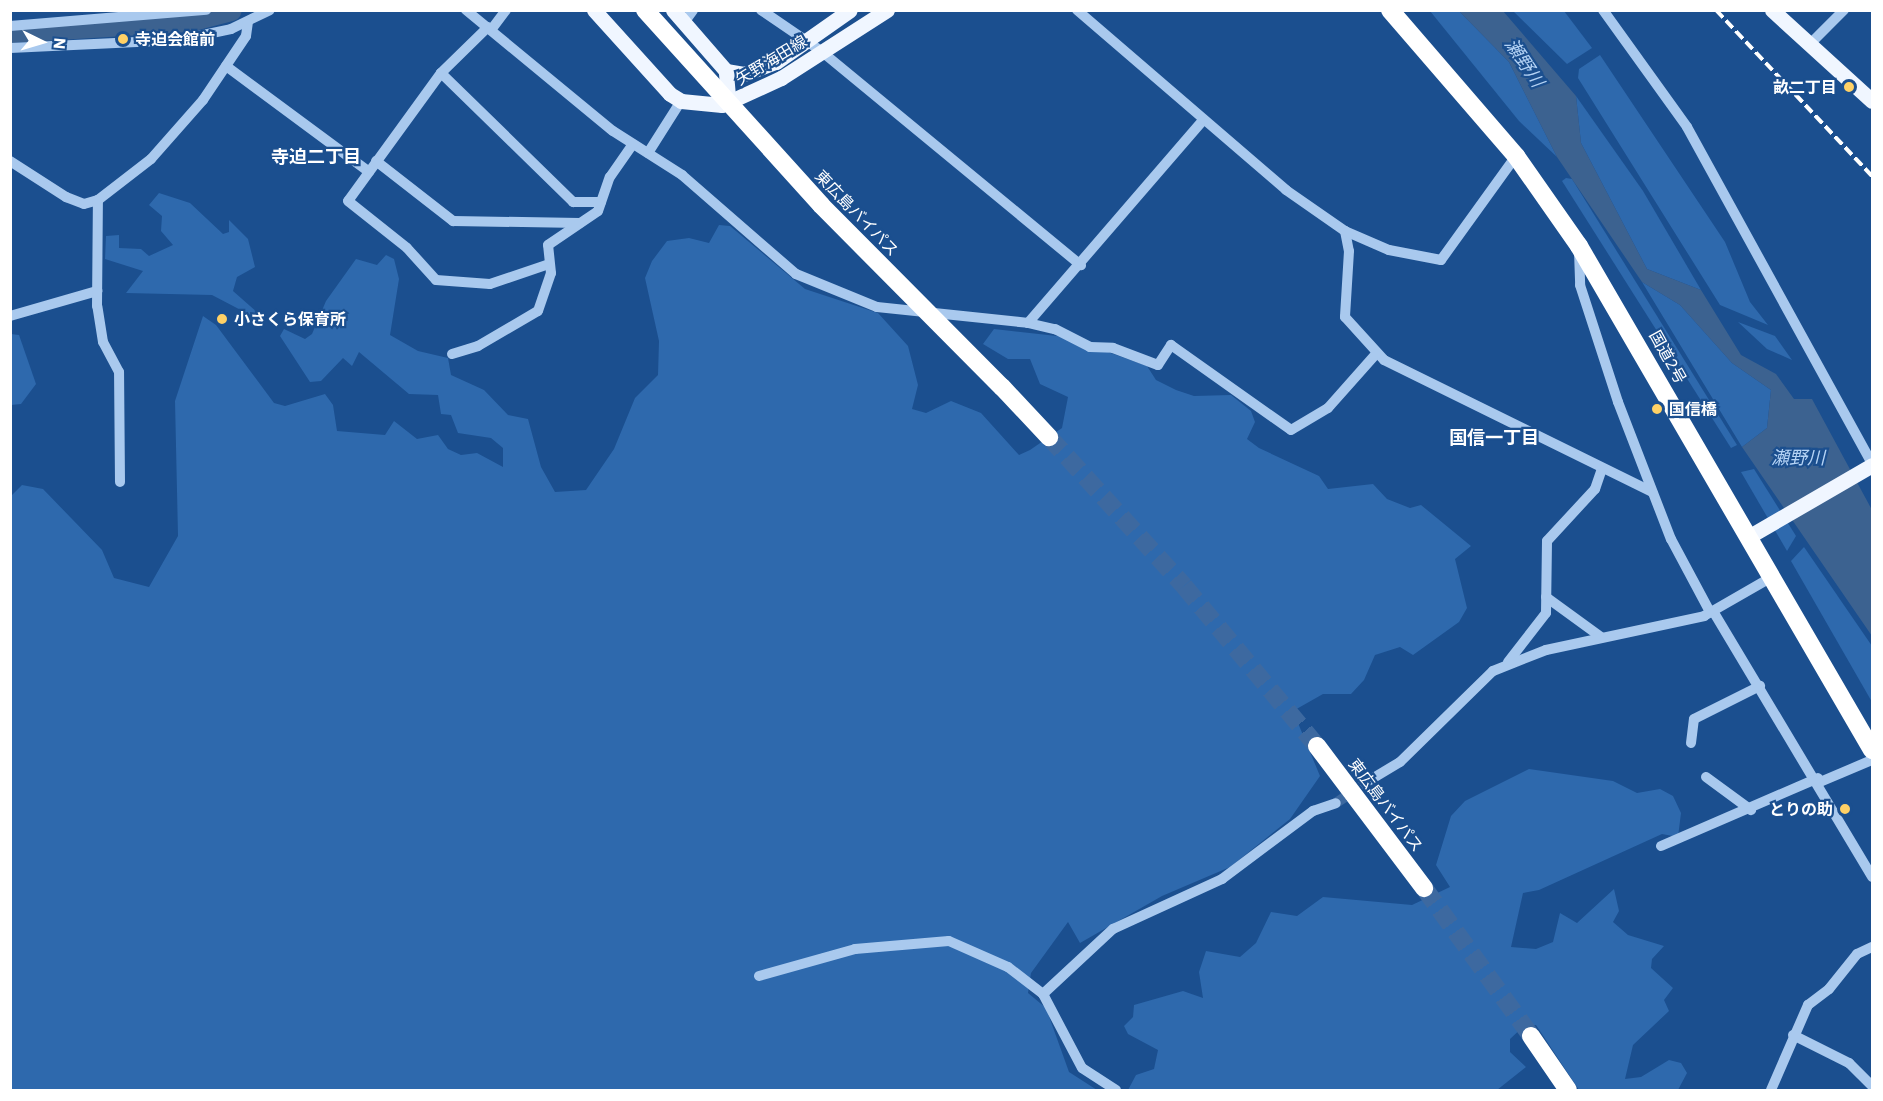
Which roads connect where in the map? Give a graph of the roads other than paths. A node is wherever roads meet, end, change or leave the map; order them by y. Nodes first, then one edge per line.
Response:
1 (206, 10) edge
2 (270, 10) edge
3 (466, 10) edge
4 (506, 10) edge
5 (594, 10) edge
6 (645, 10) edge
7 (672, 10) edge
8 (693, 10) edge
9 (850, 10) edge
10 (887, 10) edge
11 (1077, 10) edge
12 (1390, 10) edge
13 (1603, 10) edge
14 (1772, 10) edge
15 (1844, 10) edge
16 (767, 12) edge
17 (248, 22) junction
18 (683, 24) junction
19 (10, 26) edge
20 (489, 29) junction
21 (805, 41) junction
22 (1810, 44) junction
23 (10, 48) edge
24 (821, 51) junction
25 (226, 66) junction
26 (726, 71) junction
27 (441, 73) junction
28 (681, 101) junction
29 (1872, 101) edge
30 (715, 105) junction
31 (1203, 120) junction
32 (633, 144) junction
33 (648, 153) junction
34 (1516, 156) junction
35 (10, 161) edge
36 (376, 161) junction
37 (369, 172) junction
38 (98, 200) junction
39 (601, 202) junction
40 (583, 223) junction
41 (1345, 231) junction
42 (1579, 246) junction
43 (549, 264) junction
44 (1081, 265) junction
45 (97, 291) junction
46 (10, 316) edge
47 (1028, 322) junction
48 (452, 354) dead end
49 (1376, 354) junction
50 (1048, 437) tunnel mouth
51 (1870, 466) edge
52 (1602, 470) junction
53 (120, 482) dead end
54 (1652, 492) junction
55 (1748, 537) junction
56 (1770, 578) junction
57 (1546, 597) junction
58 (1712, 612) junction
59 (1601, 637) junction
60 (1506, 665) junction
61 (1760, 686) junction
62 (1691, 742) dead end
63 (1317, 746) tunnel mouth
64 (1872, 750) edge
65 (1872, 760) edge
66 (1706, 777) dead end
67 (1370, 780) tunnel mouth
68 (1819, 780) junction
69 (1336, 803) tunnel mouth
70 (1750, 810) junction
71 (1662, 846) dead end
72 (1872, 877) edge
73 (1424, 888) tunnel mouth
74 (1872, 947) edge
75 (759, 976) dead end
76 (1043, 994) junction
77 (1793, 1035) junction
78 (1531, 1036) tunnel mouth
79 (1872, 1086) edge
80 (1116, 1090) edge
81 (1568, 1090) edge
82 (1771, 1090) edge

1 - 19 street
2 - 17 street
3 - 20 street
4 - 20 street
5 - 28 main road
6 - 50 highway, 東広島バイパス, bridge
7 - 18 main road, 矢野海田線
8 - 18 street
9 - 21 main road, 矢野海田線
10 - 24 main road, 矢野海田線
11 - 31 street
12 - 34 highway, 国道2号
13 - 51 street
14 - 22 main road
15 - 22 street
16 - 21 street
17 - 23 street
17 - 25 street
18 - 26 main road, 矢野海田線
20 - 27 street
20 - 32 street
21 - 24 street
21 - 26 main road, 矢野海田線
22 - 29 main road
24 - 30 main road, 矢野海田線
24 - 44 street
25 - 37 street
25 - 38 street
26 - 30 main road
27 - 36 street
27 - 39 street
28 - 30 main road, 矢野海田線
28 - 33 street
31 - 41 street
31 - 44 street
32 - 33 street
32 - 39 street
33 - 47 street
34 - 41 street
34 - 42 highway, 国道2号
35 - 38 street
36 - 37 street
36 - 40 street
37 - 43 street
38 - 45 street
39 - 40 street
40 - 43 street
41 - 49 street
42 - 54 street
42 - 55 highway, 国道2号
43 - 48 street
44 - 47 street
45 - 46 street
45 - 53 street
47 - 49 street
49 - 52 street
51 - 55 main road
52 - 54 street
52 - 57 street
54 - 58 street
55 - 56 highway, 国道2号
56 - 58 street
56 - 64 highway, 国道2号
57 - 59 street
57 - 60 street
58 - 59 street
58 - 61 street
59 - 60 street
60 - 67 street
61 - 62 street
61 - 68 street
63 - 73 highway, 東広島バイパス
65 - 68 street
66 - 70 street
68 - 70 street
68 - 72 street
69 - 76 street
70 - 71 street
74 - 77 street
75 - 76 street
76 - 80 street
77 - 79 street
77 - 82 street
78 - 81 highway

